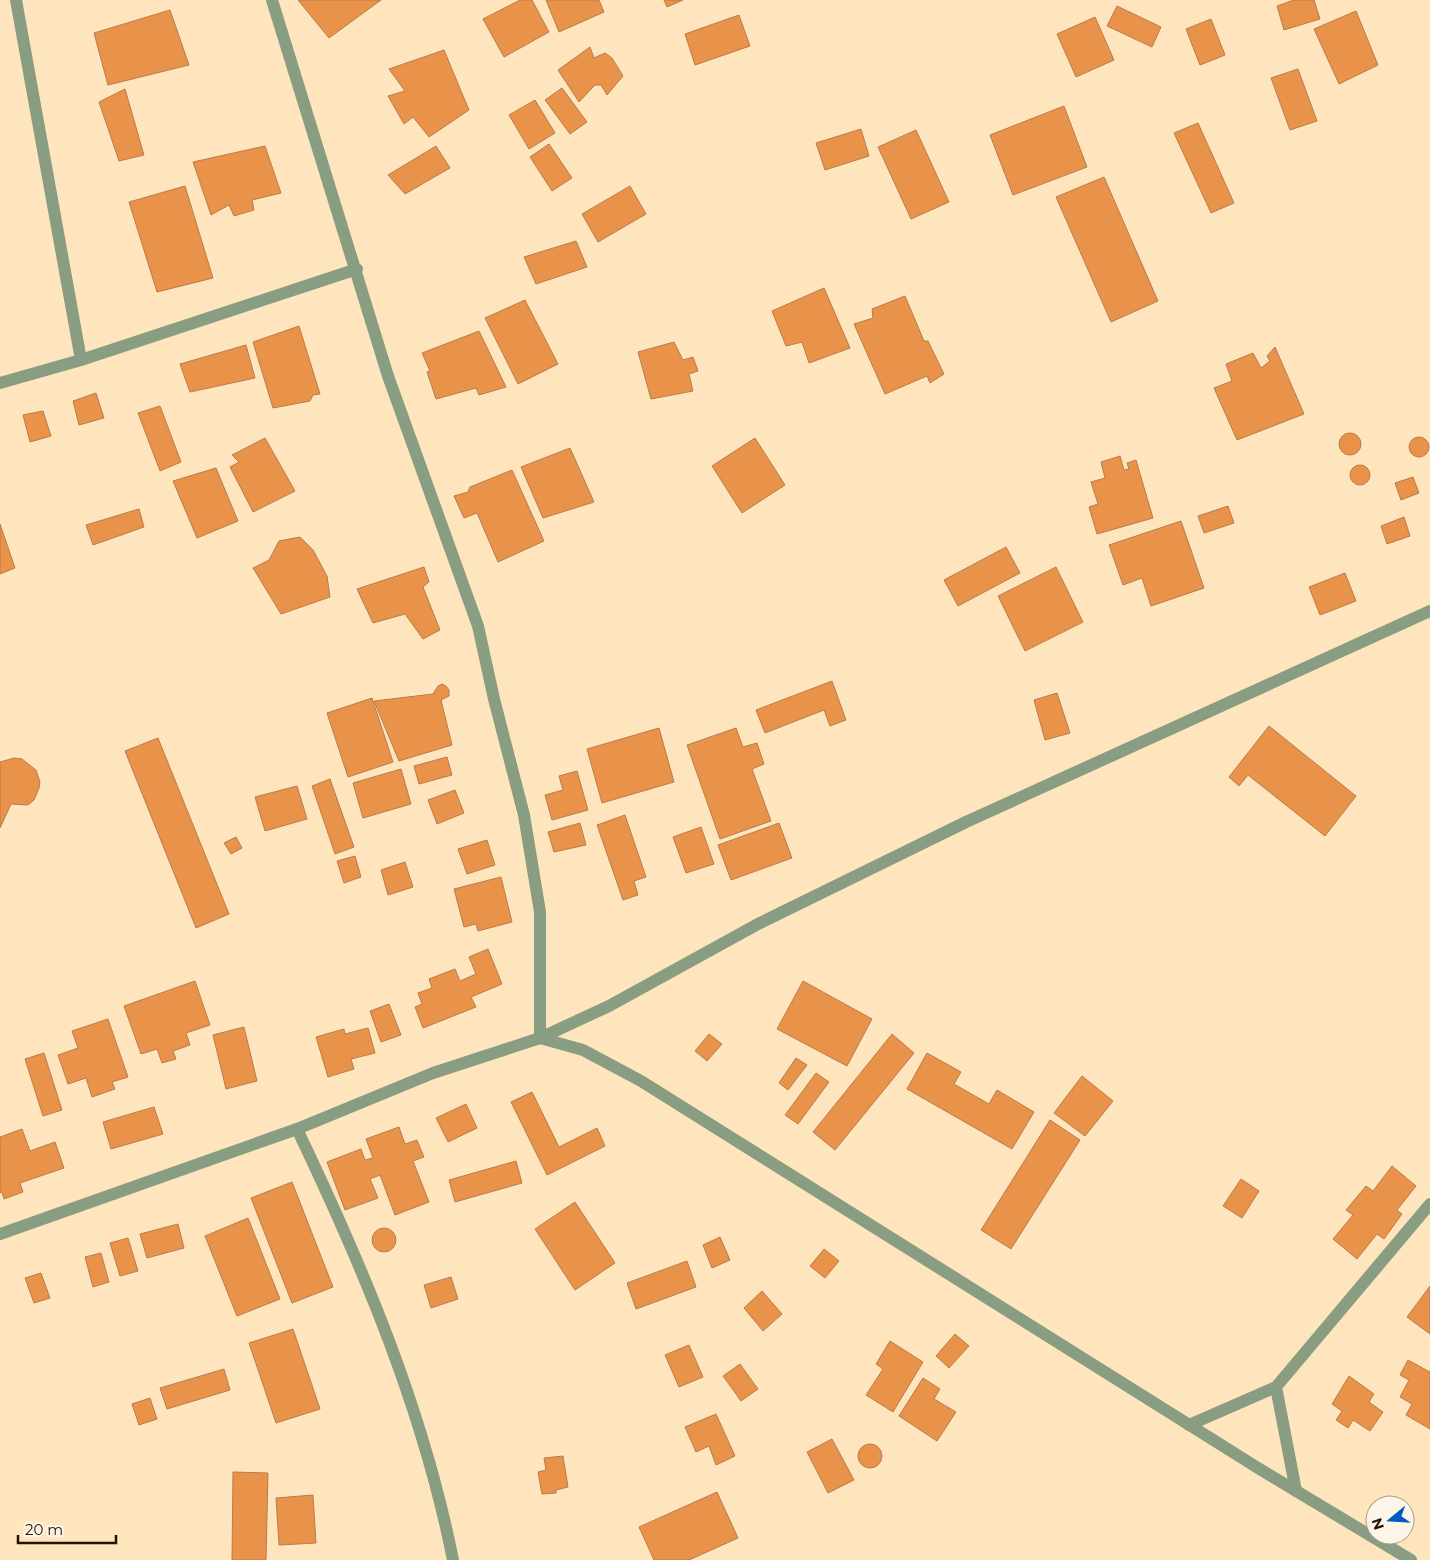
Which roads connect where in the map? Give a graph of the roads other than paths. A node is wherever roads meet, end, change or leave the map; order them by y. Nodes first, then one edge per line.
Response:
1 (16, 0) edge
2 (272, 0) edge
3 (356, 268) junction
4 (81, 360) junction
5 (0, 383) edge
6 (1430, 611) edge
7 (540, 1038) junction
8 (297, 1129) junction
9 (1430, 1204) edge
10 (0, 1234) edge
11 (1276, 1387) junction
12 (1189, 1425) junction
13 (1296, 1491) junction
14 (453, 1560) edge
15 (1411, 1560) edge

1 - 4 street
2 - 3 street
3 - 4 street
3 - 7 street
4 - 5 street
6 - 7 street
7 - 8 street
7 - 12 street
8 - 10 street
8 - 14 street
9 - 11 street
11 - 12 street
11 - 13 street
12 - 13 street
13 - 15 street

